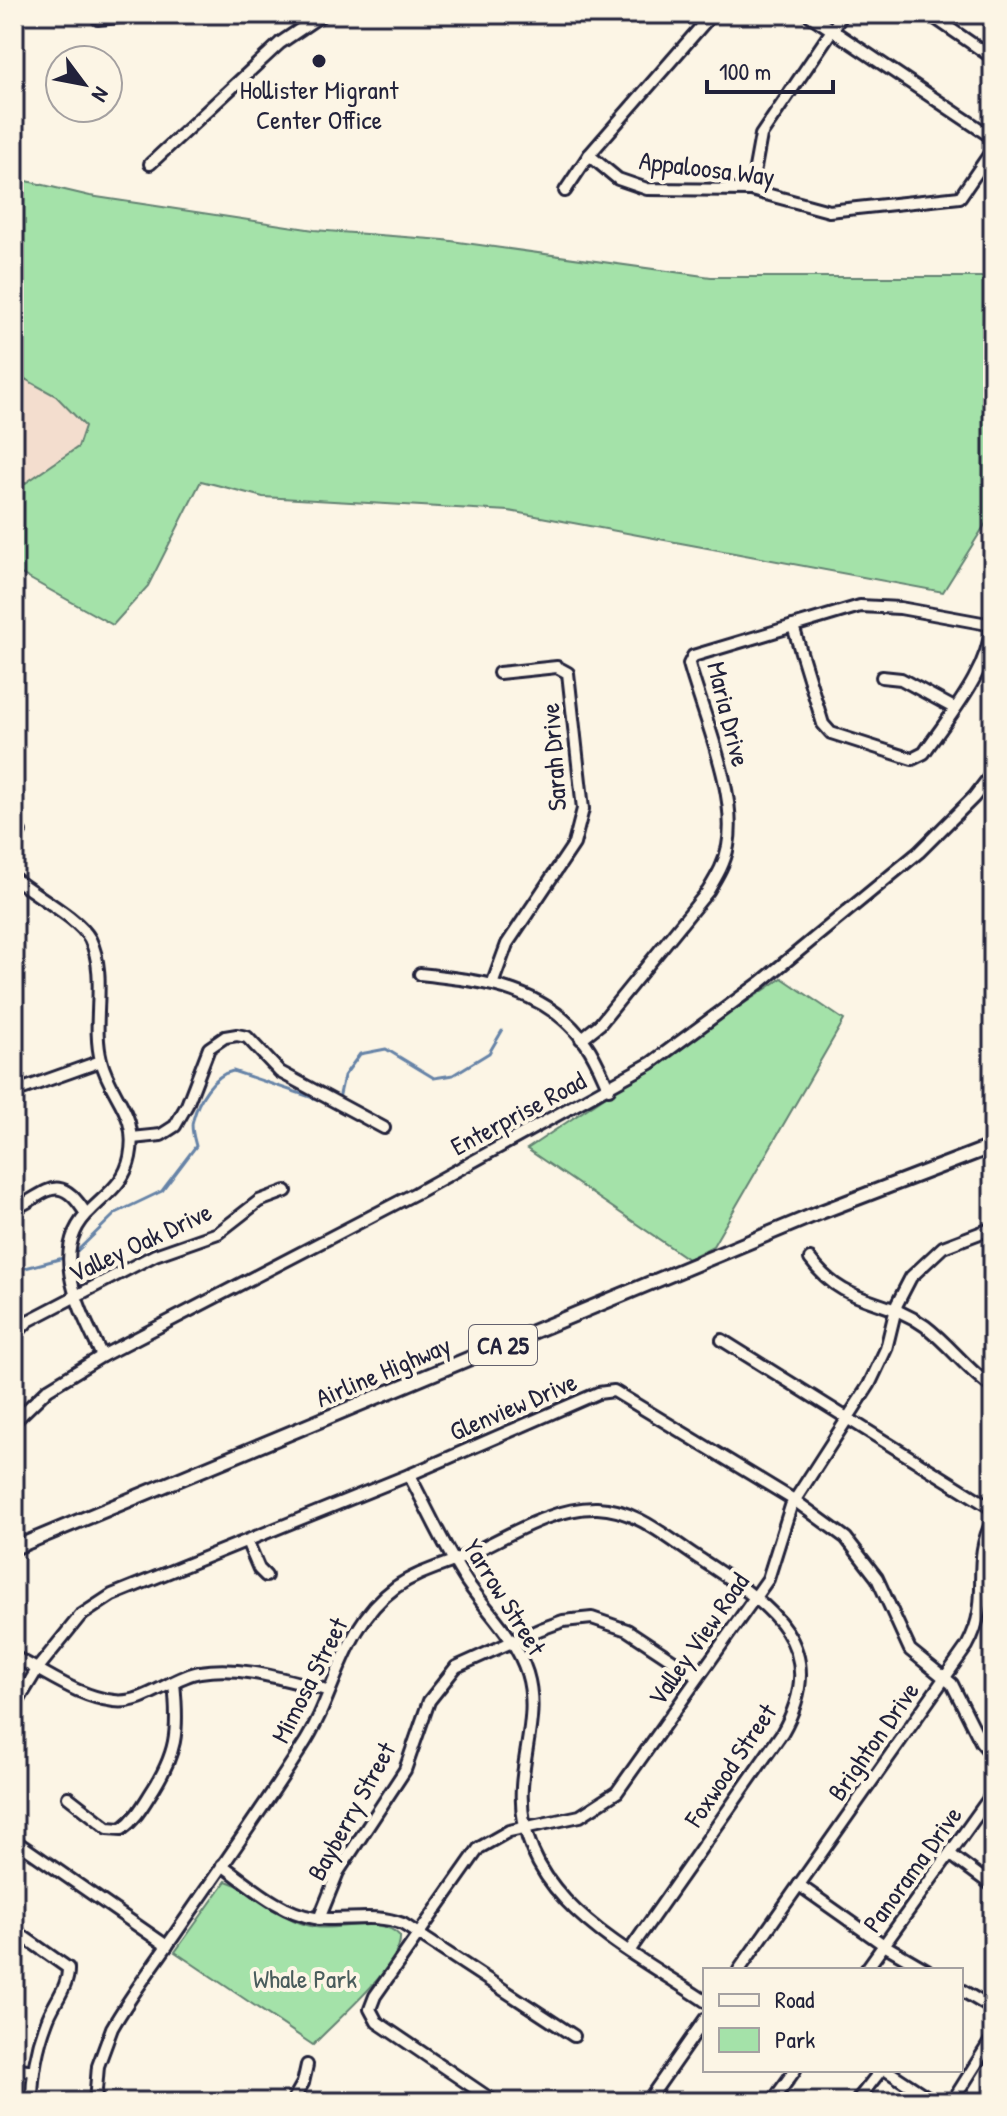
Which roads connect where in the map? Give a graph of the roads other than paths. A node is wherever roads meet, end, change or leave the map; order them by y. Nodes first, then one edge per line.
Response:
1 (152, 14) edge
2 (323, 14) edge
3 (712, 14) edge
4 (808, 14) edge
5 (843, 14) edge
6 (929, 14) edge
7 (98, 19) dead end
8 (832, 30) junction
9 (993, 58) edge
10 (993, 138) edge
11 (993, 149) edge
12 (589, 155) junction
13 (150, 164) dead end
14 (751, 190) junction
15 (565, 191) dead end
16 (992, 624) edge
17 (793, 626) junction
18 (499, 673) dead end
19 (882, 677) dead end
20 (954, 708) junction
21 (993, 772) edge
22 (14, 878) edge
23 (420, 974) dead end
24 (493, 982) junction
25 (581, 1039) junction
26 (101, 1061) junction
27 (609, 1089) junction
28 (14, 1092) edge
29 (384, 1128) dead end
30 (132, 1138) junction
31 (993, 1146) edge
32 (286, 1191) dead end
33 (14, 1209) edge
34 (86, 1214) junction
35 (993, 1228) edge
36 (810, 1259) dead end
37 (76, 1295) junction
38 (895, 1312) junction
39 (14, 1336) edge
40 (722, 1340) dead end
41 (102, 1356) junction
42 (993, 1388) edge
43 (850, 1419) junction
44 (14, 1422) edge
45 (409, 1475) junction
46 (794, 1500) junction
47 (993, 1509) edge
48 (993, 1520) edge
49 (247, 1541) junction
50 (14, 1548) edge
51 (456, 1560) junction
52 (266, 1576) dead end
53 (757, 1596) junction
54 (512, 1639) junction
55 (14, 1657) edge
56 (38, 1668) junction
57 (698, 1677) junction
58 (944, 1678) junction
59 (174, 1683) junction
60 (327, 1690) junction
61 (14, 1708) edge
62 (993, 1756) edge
63 (993, 1793) edge
64 (68, 1797) dead end
65 (524, 1827) junction
66 (14, 1840) edge
67 (951, 1855) junction
68 (222, 1865) junction
69 (799, 1885) junction
70 (993, 1886) edge
71 (319, 1919) junction
72 (14, 1930) edge
73 (419, 1933) junction
74 (884, 1945) junction
75 (167, 1946) junction
76 (630, 1950) junction
77 (740, 1968) edge
78 (867, 1968) edge
79 (924, 1968) edge
80 (963, 1991) edge
81 (703, 2000) edge
82 (993, 2009) edge
83 (703, 2022) edge
84 (574, 2036) dead end
85 (993, 2037) edge
86 (307, 2065) dead end
87 (14, 2068) edge
88 (33, 2071) junction
89 (794, 2072) edge
90 (881, 2072) edge
91 (886, 2072) edge
92 (32, 2102) edge
93 (95, 2102) edge
94 (292, 2102) edge
95 (495, 2102) edge
96 (647, 2102) edge
97 (772, 2102) edge
98 (856, 2102) edge
99 (935, 2102) edge
100 (952, 2102) edge

1 - 7 street
2 - 13 street
3 - 12 street
4 - 8 street
5 - 8 street
6 - 9 street
8 - 10 street
8 - 14 street
11 - 14 street, Appaloosa Way
12 - 14 street, Appaloosa Way
12 - 15 street
16 - 17 street, Maria Drive
16 - 20 street
17 - 20 street
17 - 25 street, Maria Drive
18 - 24 street, Sarah Drive
19 - 20 street
21 - 27 street, Enterprise Road
22 - 26 street
23 - 24 street
24 - 25 street
25 - 27 street
26 - 28 street
26 - 30 street
27 - 41 street, Enterprise Road
29 - 30 street
30 - 34 street
31 - 50 main road, Airline Highway / CA 25
32 - 37 street, Valley Oak Drive
33 - 34 street
34 - 37 street
35 - 38 street, Valley View Road
36 - 38 street
37 - 39 street, Valley Oak Drive
37 - 41 street
38 - 42 street
38 - 43 street, Valley View Road
40 - 43 street
41 - 44 street, Enterprise Road
43 - 46 street, Valley View Road
43 - 47 street
45 - 46 street, Glenview Drive
45 - 49 street, Glenview Drive
45 - 51 street, Yarrow Street
46 - 53 street, Valley View Road
46 - 58 street, Glenview Drive
48 - 58 street, Brighton Drive
49 - 52 street
49 - 56 street, Glenview Drive
51 - 53 street, Mimosa Street
51 - 54 street, Yarrow Street
51 - 60 street, Mimosa Street
53 - 57 street, Valley View Road
53 - 76 street, Foxwood Street
54 - 57 street, Bayberry Street
54 - 65 street, Yarrow Street
54 - 71 street, Bayberry Street
55 - 56 street
56 - 59 street
56 - 61 street, Glenview Drive
57 - 65 street, Valley View Road
58 - 62 street, Glenview Drive
58 - 69 street, Brighton Drive
59 - 60 street
59 - 64 street
60 - 68 street, Mimosa Street
63 - 67 street, Panorama Drive
65 - 73 street, Valley View Road
65 - 76 street, Yarrow Street
66 - 75 street
67 - 70 street
67 - 74 street, Panorama Drive
68 - 71 street
68 - 75 street, Mimosa Street
69 - 74 street
69 - 77 street, Brighton Drive
71 - 73 street
72 - 88 street
73 - 84 street
73 - 95 street, Valley View Road
74 - 78 street, Panorama Drive
74 - 79 street
75 - 93 street, Mimosa Street
76 - 81 street, Yarrow Street
80 - 82 street
83 - 96 street
85 - 100 street
86 - 94 street
87 - 88 street
88 - 92 street
89 - 97 street
90 - 98 street
91 - 99 street

